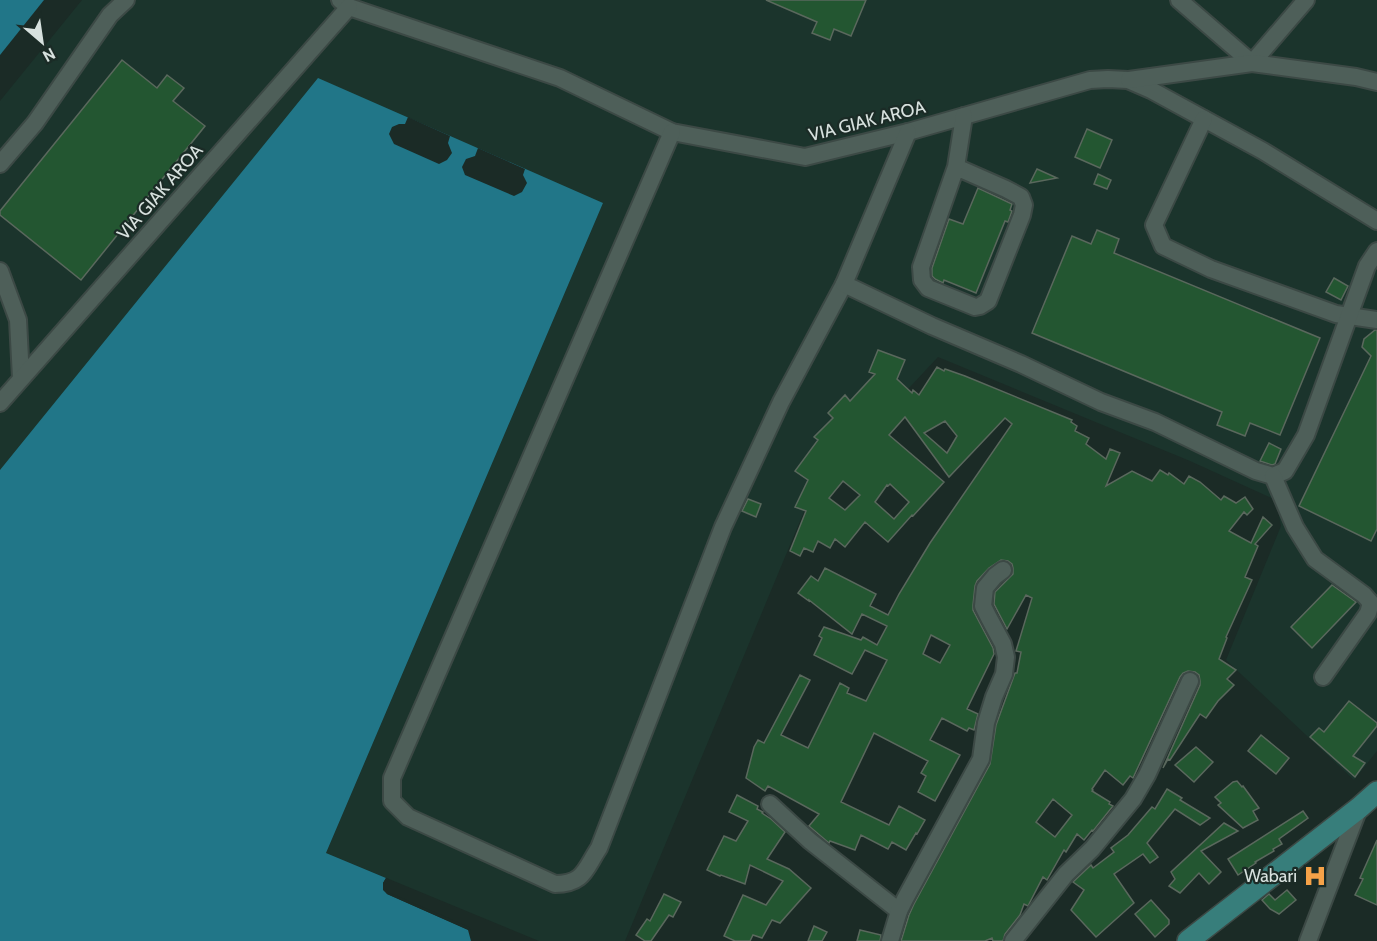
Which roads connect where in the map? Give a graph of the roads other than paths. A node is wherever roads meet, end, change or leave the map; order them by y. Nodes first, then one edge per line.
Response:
1 (126, 0) edge
2 (1179, 0) edge
3 (1306, 0) edge
4 (344, 3) edge
5 (1252, 63) junction
6 (1128, 80) junction
7 (1377, 82) edge
8 (964, 116) junction
9 (1204, 119) junction
10 (672, 132) junction
11 (908, 132) junction
12 (0, 164) edge
13 (956, 167) junction
14 (1377, 221) edge
15 (1377, 251) edge
16 (0, 271) edge
17 (844, 284) junction
18 (1349, 316) junction
19 (1377, 320) edge
20 (21, 378) junction
21 (0, 403) edge
22 (1273, 476) junction
23 (1003, 570) dead end
24 (1323, 677) dead end
25 (1190, 681) dead end
26 (1377, 789) edge
27 (770, 804) dead end
28 (1359, 808) junction
29 (899, 911) junction
30 (890, 941) edge
31 (1013, 941) edge
32 (1188, 941) edge
33 (1308, 941) edge

1 - 12 street
2 - 5 street
3 - 5 street
4 - 10 street, VIA GIAK AROA
4 - 20 street, VIA GIAK AROA
5 - 6 street
5 - 7 street
6 - 8 street, VIA GIAK AROA
6 - 9 street, VIA GIAK AROA
8 - 11 street, VIA GIAK AROA
8 - 13 street
9 - 14 street, VIA GIAK AROA
9 - 18 street
10 - 11 street, VIA GIAK AROA
10 - 17 street
11 - 17 street
13 - 13 street
15 - 18 street
16 - 20 street
17 - 22 street
18 - 19 street
18 - 22 street
20 - 21 street, VIA GIAK AROA
22 - 24 street
23 - 29 street
25 - 31 street
26 - 28 main road
27 - 29 street
28 - 32 main road
28 - 33 street
29 - 30 street

